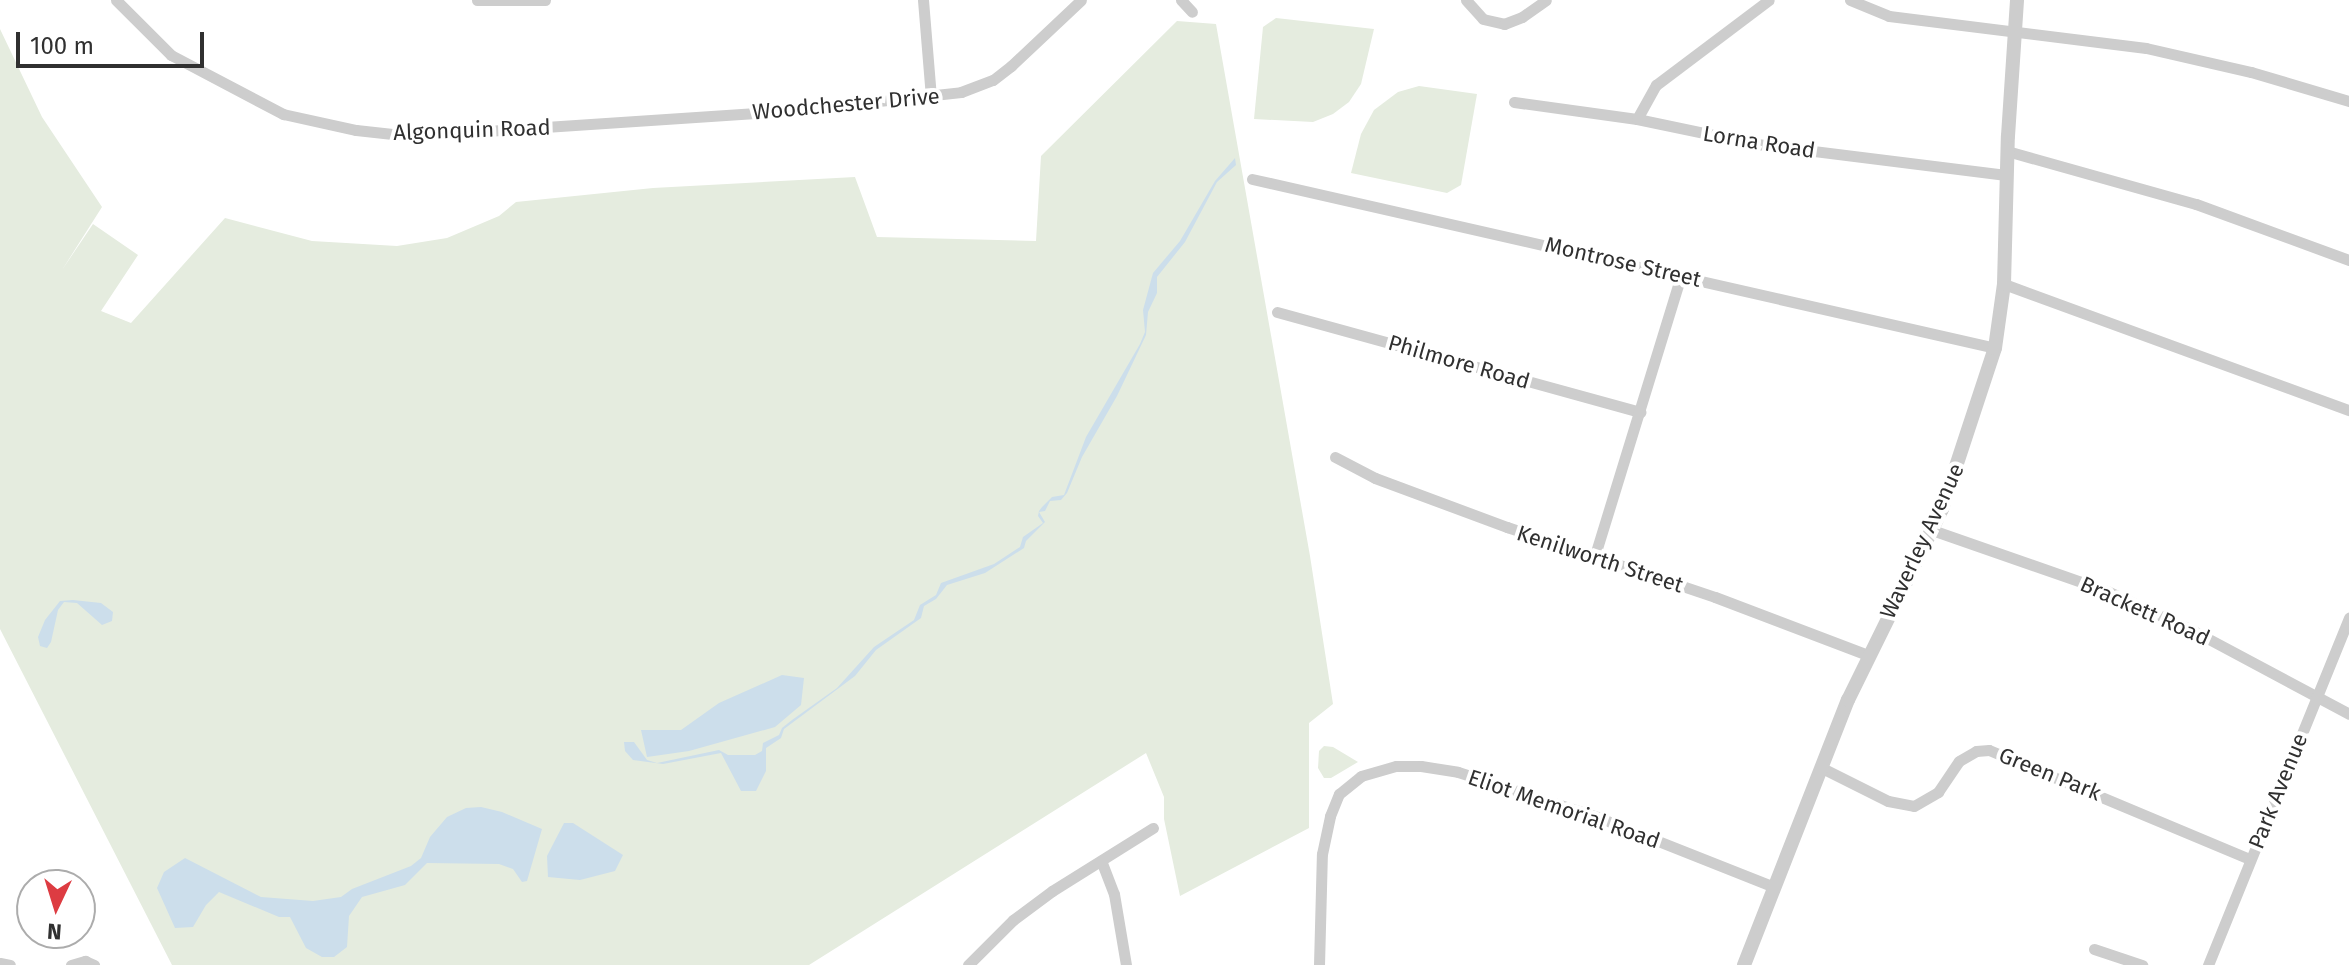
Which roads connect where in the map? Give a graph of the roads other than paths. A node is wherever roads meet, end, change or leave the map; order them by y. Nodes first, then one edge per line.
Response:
1 (116, 0) edge
2 (477, 0) edge
3 (545, 0) edge
4 (923, 0) edge
5 (1081, 0) edge
6 (1181, 0) edge
7 (1466, 0) edge
8 (1546, 0) edge
9 (1769, 0) edge
10 (1850, 0) edge
11 (2017, 0) edge
12 (1192, 12) dead end
13 (2013, 30) junction
14 (931, 97) junction
15 (2349, 101) edge
16 (1514, 102) dead end
17 (1637, 119) junction
18 (579, 126) joint
19 (2007, 151) junction
20 (2006, 175) junction
21 (1252, 179) dead end
22 (2349, 260) edge
23 (1681, 275) junction
24 (2004, 284) junction
25 (1277, 312) dead end
26 (1995, 348) junction
27 (2349, 410) edge
28 (1641, 412) junction
29 (1335, 457) dead end
30 (1932, 530) junction
31 (1595, 555) junction
32 (2349, 618) edge
33 (1868, 655) junction
34 (2317, 696) junction
35 (2349, 714) edge
36 (1820, 767) junction
37 (1153, 828) dead end
38 (2250, 859) junction
39 (1102, 863) junction
40 (1774, 887) junction
41 (2094, 949) dead end
42 (0, 963) edge
43 (10, 965) edge
44 (71, 965) edge
45 (94, 965) edge
46 (968, 965) edge
47 (1126, 965) edge
48 (1319, 965) edge
49 (1744, 965) edge
50 (2142, 965) edge
51 (2208, 965) edge

1 - 18 street, Algonquin Road
2 - 3 street
4 - 14 street
5 - 14 street, Woodchester Drive
6 - 12 street
7 - 8 street
9 - 17 street
10 - 13 street
11 - 13 street, Waverley Avenue
13 - 15 street
13 - 19 street, Waverley Avenue
14 - 18 street, Woodchester Drive
16 - 17 street, Lorna Road
17 - 20 street, Lorna Road
19 - 20 street, Waverley Avenue
19 - 22 street
20 - 24 street, Waverley Avenue
21 - 23 street, Montrose Street
23 - 26 street, Montrose Street
23 - 28 street
24 - 26 street, Waverley Avenue
24 - 27 street
25 - 28 street, Philmore Road
26 - 30 street, Waverley Avenue
28 - 31 street
29 - 31 street, Kenilworth Street
30 - 33 street, Waverley Avenue
30 - 34 street, Brackett Road
31 - 33 street, Kenilworth Street
32 - 34 street, Park Avenue
33 - 36 street, Waverley Avenue
34 - 35 street, Brackett Road
34 - 38 street, Park Avenue
36 - 38 street, Green Park
36 - 40 street, Waverley Avenue
37 - 39 street
38 - 51 street, Park Avenue
39 - 46 street
39 - 47 street
40 - 48 street, Eliot Memorial Road
40 - 49 street, Waverley Avenue
41 - 50 street
42 - 43 street
44 - 45 street

